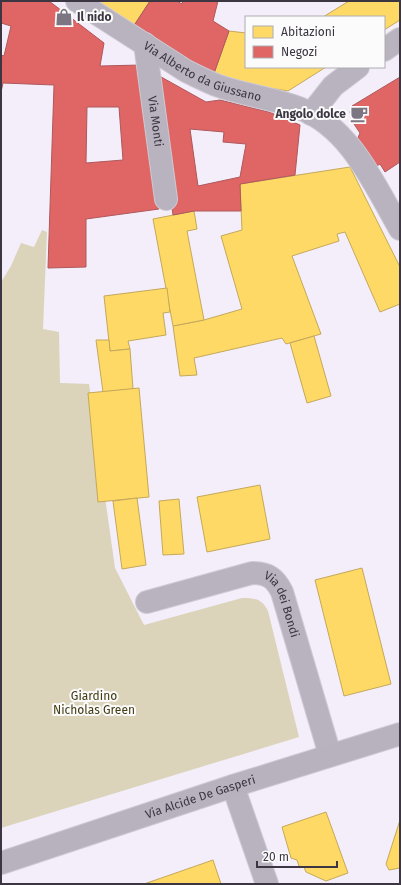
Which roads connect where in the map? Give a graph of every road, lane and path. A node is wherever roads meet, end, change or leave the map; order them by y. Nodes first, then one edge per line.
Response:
1 (77, 1) edge
2 (400, 39) edge
3 (144, 44) junction
4 (385, 49) edge
5 (357, 68) edge
6 (311, 114) junction
7 (166, 199) dead end
8 (400, 229) edge
9 (147, 602) dead end
10 (400, 734) edge
11 (330, 755) junction
12 (233, 786) junction
13 (1, 863) edge
14 (267, 884) edge

1 - 3 street, Via Alberto da Giussano
2 - 4 street
3 - 6 street, Via Alberto da Giussano
3 - 7 street, Via Monti
5 - 6 street
6 - 8 street, Via Alberto da Giussano
9 - 11 street, Via dei Bondi
10 - 11 street, Via Alcide De Gasperi
11 - 12 street, Via Alcide De Gasperi
12 - 13 street, Via Alcide De Gasperi
12 - 14 street

